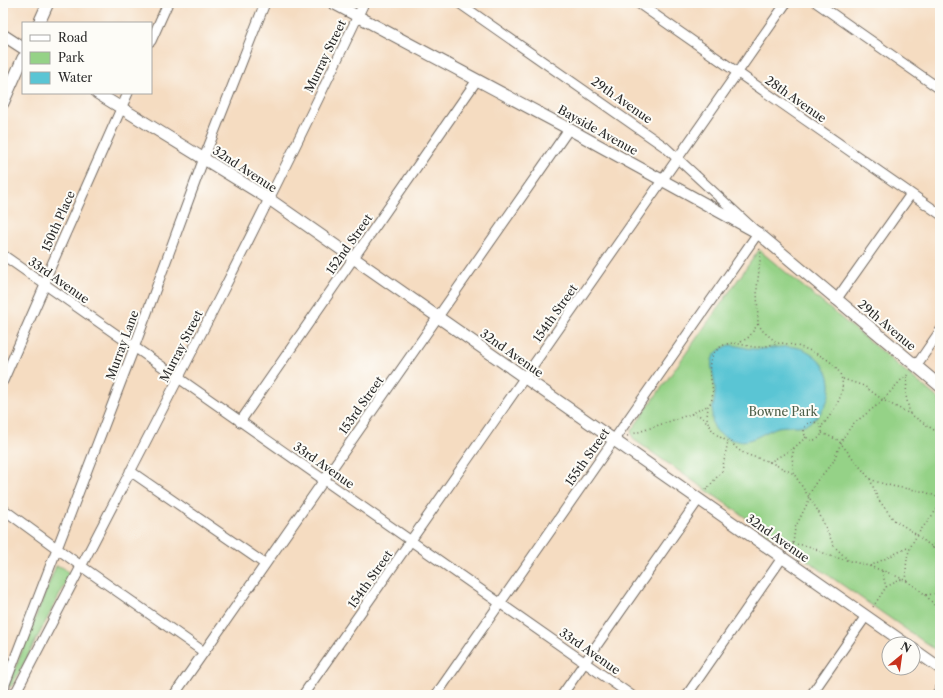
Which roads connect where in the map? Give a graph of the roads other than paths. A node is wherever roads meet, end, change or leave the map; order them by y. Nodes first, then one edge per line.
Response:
1 (48, 3) edge
2 (168, 3) edge
3 (265, 3) edge
4 (333, 3) edge
5 (364, 3) edge
6 (459, 3) edge
7 (638, 3) edge
8 (786, 3) edge
9 (817, 3) edge
10 (353, 10) edge
11 (39, 22) edge
12 (3, 35) edge
13 (152, 40) edge
14 (22, 47) edge
15 (22, 60) edge
16 (737, 72) junction
17 (477, 80) junction
18 (940, 89) edge
19 (99, 94) edge
20 (128, 94) edge
21 (3, 103) edge
22 (121, 108) junction
23 (569, 129) junction
24 (204, 158) junction
25 (678, 158) junction
26 (662, 181) junction
27 (911, 194) junction
28 (269, 199) junction
29 (940, 214) edge
30 (758, 233) junction
31 (3, 256) edge
32 (354, 258) junction
33 (45, 285) junction
34 (836, 300) junction
35 (438, 317) junction
36 (940, 331) edge
37 (134, 348) junction
38 (916, 366) junction
39 (525, 378) junction
40 (178, 379) junction
41 (3, 381) edge
42 (940, 386) edge
43 (240, 422) junction
44 (614, 440) junction
45 (130, 471) junction
46 (324, 480) junction
47 (699, 499) junction
48 (3, 509) edge
49 (411, 541) junction
50 (57, 548) junction
51 (782, 558) junction
52 (265, 564) junction
53 (81, 566) junction
54 (500, 603) junction
55 (870, 612) junction
56 (897, 636) edge
57 (204, 652) junction
58 (921, 655) edge
59 (585, 662) junction
60 (940, 668) edge
61 (940, 689) edge
62 (4, 695) edge
63 (11, 695) edge
64 (174, 695) edge
65 (304, 695) edge
66 (436, 695) edge
67 (562, 695) edge
68 (632, 695) edge
69 (687, 695) edge
70 (811, 695) edge
71 (936, 695) edge

1 - 11 street
2 - 13 street
3 - 24 street, Murray Lane
4 - 10 street, Bayside Avenue
5 - 10 street, Murray Street
6 - 25 street, 29th Avenue
7 - 16 street, 28th Avenue
8 - 16 street, 154th Street
9 - 18 street
10 - 17 street, Bayside Avenue
10 - 28 street, Murray Street
12 - 14 street
15 - 21 street
16 - 25 street, 154th Street
16 - 27 street, 28th Avenue
17 - 23 street, Bayside Avenue
17 - 32 street, 152nd Street
19 - 22 street, 32nd Avenue
20 - 22 street, 150th Place
22 - 24 street, 32nd Avenue
22 - 33 street, 150th Place
23 - 26 street, Bayside Avenue
23 - 35 street, 153rd Street
24 - 28 street, 32nd Avenue
24 - 37 street, Murray Lane
25 - 26 street, 154th Street
25 - 30 street, 29th Avenue
26 - 30 street, Bayside Avenue
26 - 39 street, 154th Street
27 - 29 street, 28th Avenue
27 - 34 street
28 - 32 street, 32nd Avenue
28 - 40 street, Murray Street
30 - 34 street, Bayside Avenue
30 - 44 street, 155th Street
31 - 33 street, 33rd Avenue
32 - 35 street, 32nd Avenue
32 - 43 street, 152nd Street
33 - 37 street, 33rd Avenue
33 - 41 street, 150th Place
34 - 38 street, 29th Avenue
35 - 39 street, 32nd Avenue
35 - 46 street, 153rd Street
36 - 38 street
37 - 40 street, 33rd Avenue
37 - 50 street, Murray Lane
38 - 42 street, 29th Avenue
39 - 44 street, 32nd Avenue
39 - 49 street, 154th Street
40 - 43 street, 33rd Avenue
40 - 45 street, Murray Street
43 - 46 street, 33rd Avenue
44 - 47 street, 32nd Avenue
44 - 54 street, 155th Street
45 - 52 street
45 - 53 street, Murray Street
46 - 49 street, 33rd Avenue
46 - 52 street, 153rd Street
47 - 51 street, 32nd Avenue
47 - 59 street
48 - 50 street
49 - 54 street, 33rd Avenue
49 - 65 street, 154th Street
50 - 53 street
50 - 62 street, Murray Lane
51 - 55 street, 32nd Avenue
51 - 69 street
52 - 57 street, 153rd Street
53 - 57 street
53 - 63 street, Murray Street
54 - 59 street, 33rd Avenue
54 - 66 street, 155th Street
55 - 56 street, 32nd Avenue
55 - 70 street
57 - 64 street, 153rd Street
58 - 60 street
59 - 67 street
59 - 68 street, 33rd Avenue
61 - 71 street

